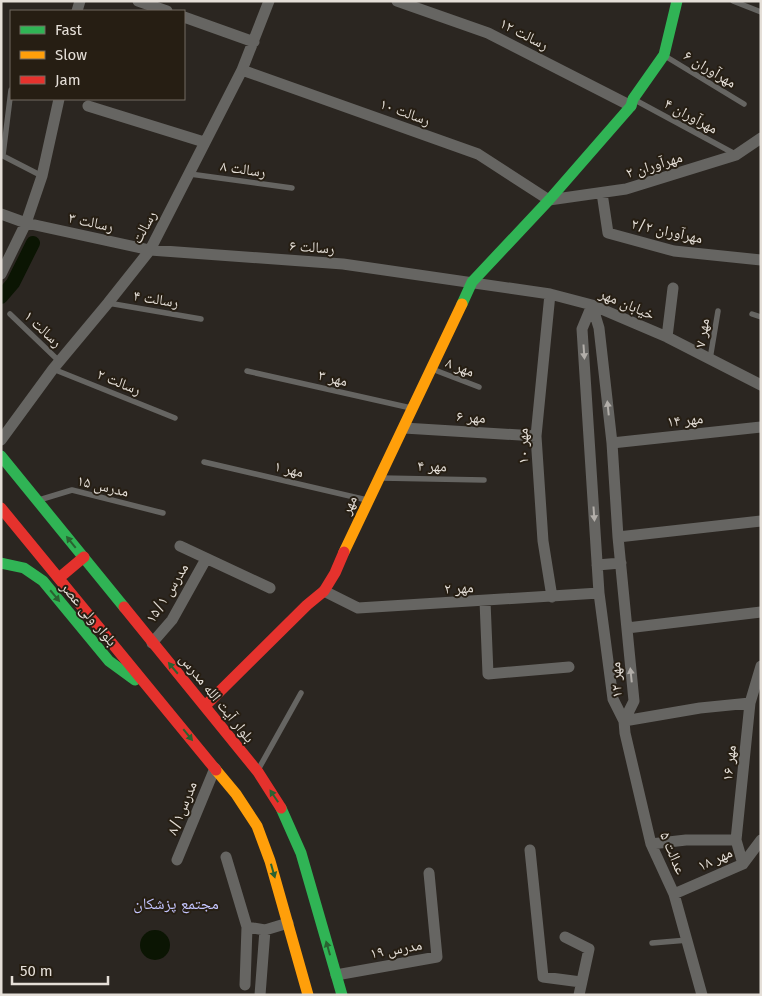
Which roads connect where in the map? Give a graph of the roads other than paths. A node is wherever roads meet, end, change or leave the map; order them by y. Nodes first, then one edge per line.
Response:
1 (138, 1) edge
2 (269, 1) edge
3 (397, 1) edge
4 (677, 1) edge
5 (732, 1) edge
6 (164, 10) edge
7 (761, 12) edge
8 (185, 17) edge
9 (254, 42) junction
10 (664, 55) junction
11 (242, 70) junction
12 (10, 97) edge
13 (59, 100) edge
14 (632, 103) junction
15 (744, 104) dead end
16 (88, 106) dead end
17 (761, 138) edge
18 (204, 142) junction
19 (2, 155) edge
20 (736, 155) junction
21 (190, 174) junction
22 (42, 176) junction
23 (292, 188) dead end
24 (602, 193) junction
25 (549, 200) junction
26 (1, 214) edge
27 (26, 223) junction
28 (150, 250) junction
29 (761, 260) edge
30 (1, 274) edge
31 (472, 282) junction
32 (673, 288) dead end
33 (550, 294) junction
34 (108, 303) junction
35 (592, 305) junction
36 (718, 311) dead end
37 (10, 314) dead end
38 (752, 314) dead end
39 (761, 317) edge
40 (201, 319) dead end
41 (667, 337) junction
42 (710, 360) junction
43 (56, 365) junction
44 (432, 369) junction
45 (247, 371) dead end
46 (761, 385) edge
47 (479, 387) dead end
48 (413, 408) junction
49 (175, 418) dead end
50 (761, 427) edge
51 (404, 428) junction
52 (536, 436) junction
53 (1, 440) edge
54 (612, 444) junction
55 (1, 456) edge
56 (204, 462) dead end
57 (379, 478) junction
58 (484, 480) dead end
59 (38, 500) junction
60 (368, 500) junction
61 (1, 508) edge
62 (163, 513) dead end
63 (761, 521) edge
64 (618, 537) junction
65 (180, 546) dead end
66 (84, 557) junction
67 (206, 559) junction
68 (1, 563) edge
69 (621, 563) junction
70 (597, 565) junction
71 (59, 578) junction
72 (270, 588) dead end
73 (324, 591) junction
74 (599, 593) junction
75 (552, 597) junction
76 (485, 601) junction
77 (761, 612) edge
78 (627, 628) junction
79 (152, 643) junction
80 (761, 666) edge
81 (569, 667) dead end
82 (152, 691) junction
83 (301, 693) dead end
84 (750, 703) junction
85 (204, 706) junction
86 (624, 721) junction
87 (215, 768) junction
88 (258, 772) junction
89 (736, 840) junction
90 (651, 844) junction
91 (759, 845) edge
92 (530, 850) dead end
93 (226, 857) dead end
94 (177, 860) dead end
95 (743, 864) junction
96 (428, 873) dead end
97 (674, 894) junction
98 (288, 923) junction
99 (247, 927) junction
100 (265, 930) junction
101 (565, 937) dead end
102 (688, 940) junction
103 (652, 943) dead end
104 (336, 975) junction
105 (581, 982) junction
106 (245, 985) dead end
107 (260, 995) edge
108 (308, 995) edge
109 (342, 995) edge
110 (579, 995) edge
111 (702, 995) edge

1 - 6 street
2 - 9 street, رسالت
3 - 14 street, رسالت ۱۲
4 - 10 main road
5 - 7 lane
8 - 9 street
9 - 11 street, رسالت
10 - 14 main road, مهر
10 - 15 lane, مهرآوران ۶
11 - 18 street, رسالت
11 - 25 street, رسالت ۱۰
12 - 19 lane
13 - 22 street
14 - 20 lane, مهرآوران ۴
14 - 25 main road, مهر
16 - 18 street
17 - 20 street, مهرآوران ۲
18 - 21 street, رسالت
19 - 22 lane
20 - 24 street, مهرآوران ۲
21 - 23 lane, رسالت ۸
21 - 28 street, رسالت
22 - 27 street
24 - 25 street, مهرآوران ۲
24 - 29 street, مهرآوران ۲/۲
25 - 31 main road, مهر
26 - 27 street, رسالت ۳
27 - 28 street, رسالت ۳
27 - 30 street
28 - 31 street, رسالت ۶
28 - 34 street, رسالت
31 - 33 street, خیابان مهر
31 - 44 main road, مهر
32 - 41 street
33 - 35 street, خیابان مهر
33 - 52 street, مهر ۱۰
34 - 40 lane, رسالت ۴
34 - 43 street, رسالت
35 - 41 street, خیابان مهر
54 -> 35 street, مهر ۱۲
35 -> 70 street, مهر ۱۲
36 - 42 lane, مهر ۷
37 - 43 lane, رسالت ۱
38 - 39 lane
41 - 42 street, خیابان مهر
42 - 46 street, خیابان مهر
43 - 49 lane, رسالت ۲
43 - 53 street, رسالت
44 - 47 lane, مهر ۸
44 - 48 main road, مهر
45 - 48 lane, مهر ۳
48 - 51 main road, مهر
50 - 54 street, مهر ۱۴
51 - 52 street, مهر ۶
51 - 57 main road, مهر
52 - 75 street, مهر ۱۰
54 - 64 street, مهر ۱۲
55 - 59 main road, بلوار آیت الله مدرس
56 - 60 lane, مهر ۱
57 - 58 lane, مهر ۴
57 - 60 main road, مهر
59 - 62 lane, مدرس ۱۵
66 -> 59 main road, بلوار آیت الله مدرس
60 - 73 main road, مهر
61 - 71 main road
63 - 64 street
64 - 69 street, مهر ۱۲
65 - 67 street
66 - 71 main road
66 - 79 main road, بلوار آیت الله مدرس
67 - 72 street
67 - 79 street, مدرس ۱۵/۱
68 -> 82 main road, بلوار ولی عصر
69 - 70 street
69 - 78 street, مهر ۱۲
70 - 74 street, مهر ۱۲
71 - 82 main road
73 - 76 street, مهر ۲
73 - 85 main road, مهر
74 - 75 street, مهر ۲
74 - 86 street, مهر ۱۲
75 - 76 street, مهر ۲
76 - 81 street
77 - 78 street
86 -> 78 street, مهر ۱۲
85 -> 79 main road, بلوار آیت الله مدرس
80 - 84 street, مهر ۱۶
82 -> 87 main road
83 - 88 lane
84 - 86 street
84 - 89 street, مهر ۱۶
85 - 88 main road, بلوار آیت الله مدرس
86 - 90 street, عدالت ۵
87 - 94 street, مدرس۸/۱
87 -> 98 main road
104 -> 88 main road, بلوار آیت الله مدرس
89 - 90 street
89 - 95 street, مهر ۱۶
90 - 97 street, عدالت ۵
91 - 95 street, مهر ۱۸
92 - 105 street
93 - 99 street
95 - 97 street, مهر ۱۸
96 - 104 street, مدرس ۱۹
97 - 102 street, عدالت ۵
98 - 100 street
98 - 108 main road
99 - 100 street
99 - 106 street
100 - 107 street
101 - 105 street
102 - 103 lane
102 - 111 street, عدالت ۵
104 - 109 main road, بلوار آیت الله مدرس
105 - 110 street

